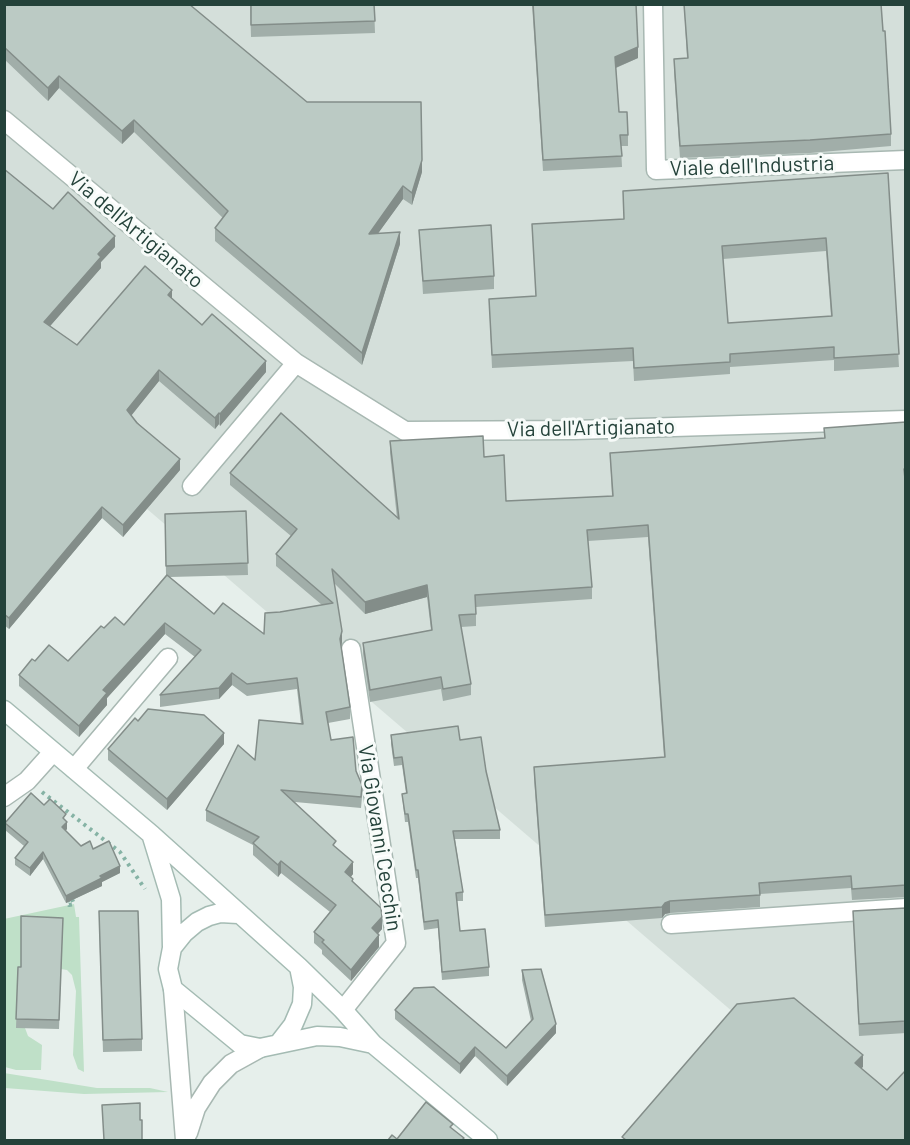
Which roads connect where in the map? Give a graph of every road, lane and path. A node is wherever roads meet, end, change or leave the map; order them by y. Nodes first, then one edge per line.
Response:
1 (653, 4) edge
2 (4, 120) edge
3 (906, 160) edge
4 (296, 363) junction
5 (906, 420) edge
6 (192, 486) dead end
7 (351, 649) dead end
8 (168, 658) dead end
9 (4, 710) edge
10 (53, 752) junction
11 (74, 769) junction
12 (27, 781) junction
13 (4, 797) edge
14 (152, 836) junction
15 (79, 895) edge
16 (149, 896) dead end
17 (70, 898) edge
18 (906, 908) edge
19 (238, 914) junction
20 (671, 924) dead end
21 (172, 948) junction
22 (298, 967) junction
23 (173, 988) junction
24 (343, 1010) junction
25 (279, 1043) junction
26 (373, 1044) junction
27 (260, 1048) junction
28 (185, 1140) edge
29 (488, 1140) edge

1 - 3 street, Viale dell'Industria
2 - 4 street, Via dell'Artigianato
4 - 5 street, Via dell'Artigianato
4 - 6 street
7 - 24 street, Via Giovanni Cecchin
8 - 11 street
9 - 10 street
10 - 11 street
10 - 12 street
11 - 14 street
12 - 13 street
12 - 16 path
14 - 19 street
14 - 21 street
15 - 17 path
18 - 20 street
19 - 21 street
19 - 22 street
21 - 23 street
22 - 24 street
22 - 25 street
23 - 27 street
23 - 28 street
24 - 26 street
25 - 26 street
25 - 27 street
26 - 29 street
27 - 28 street

